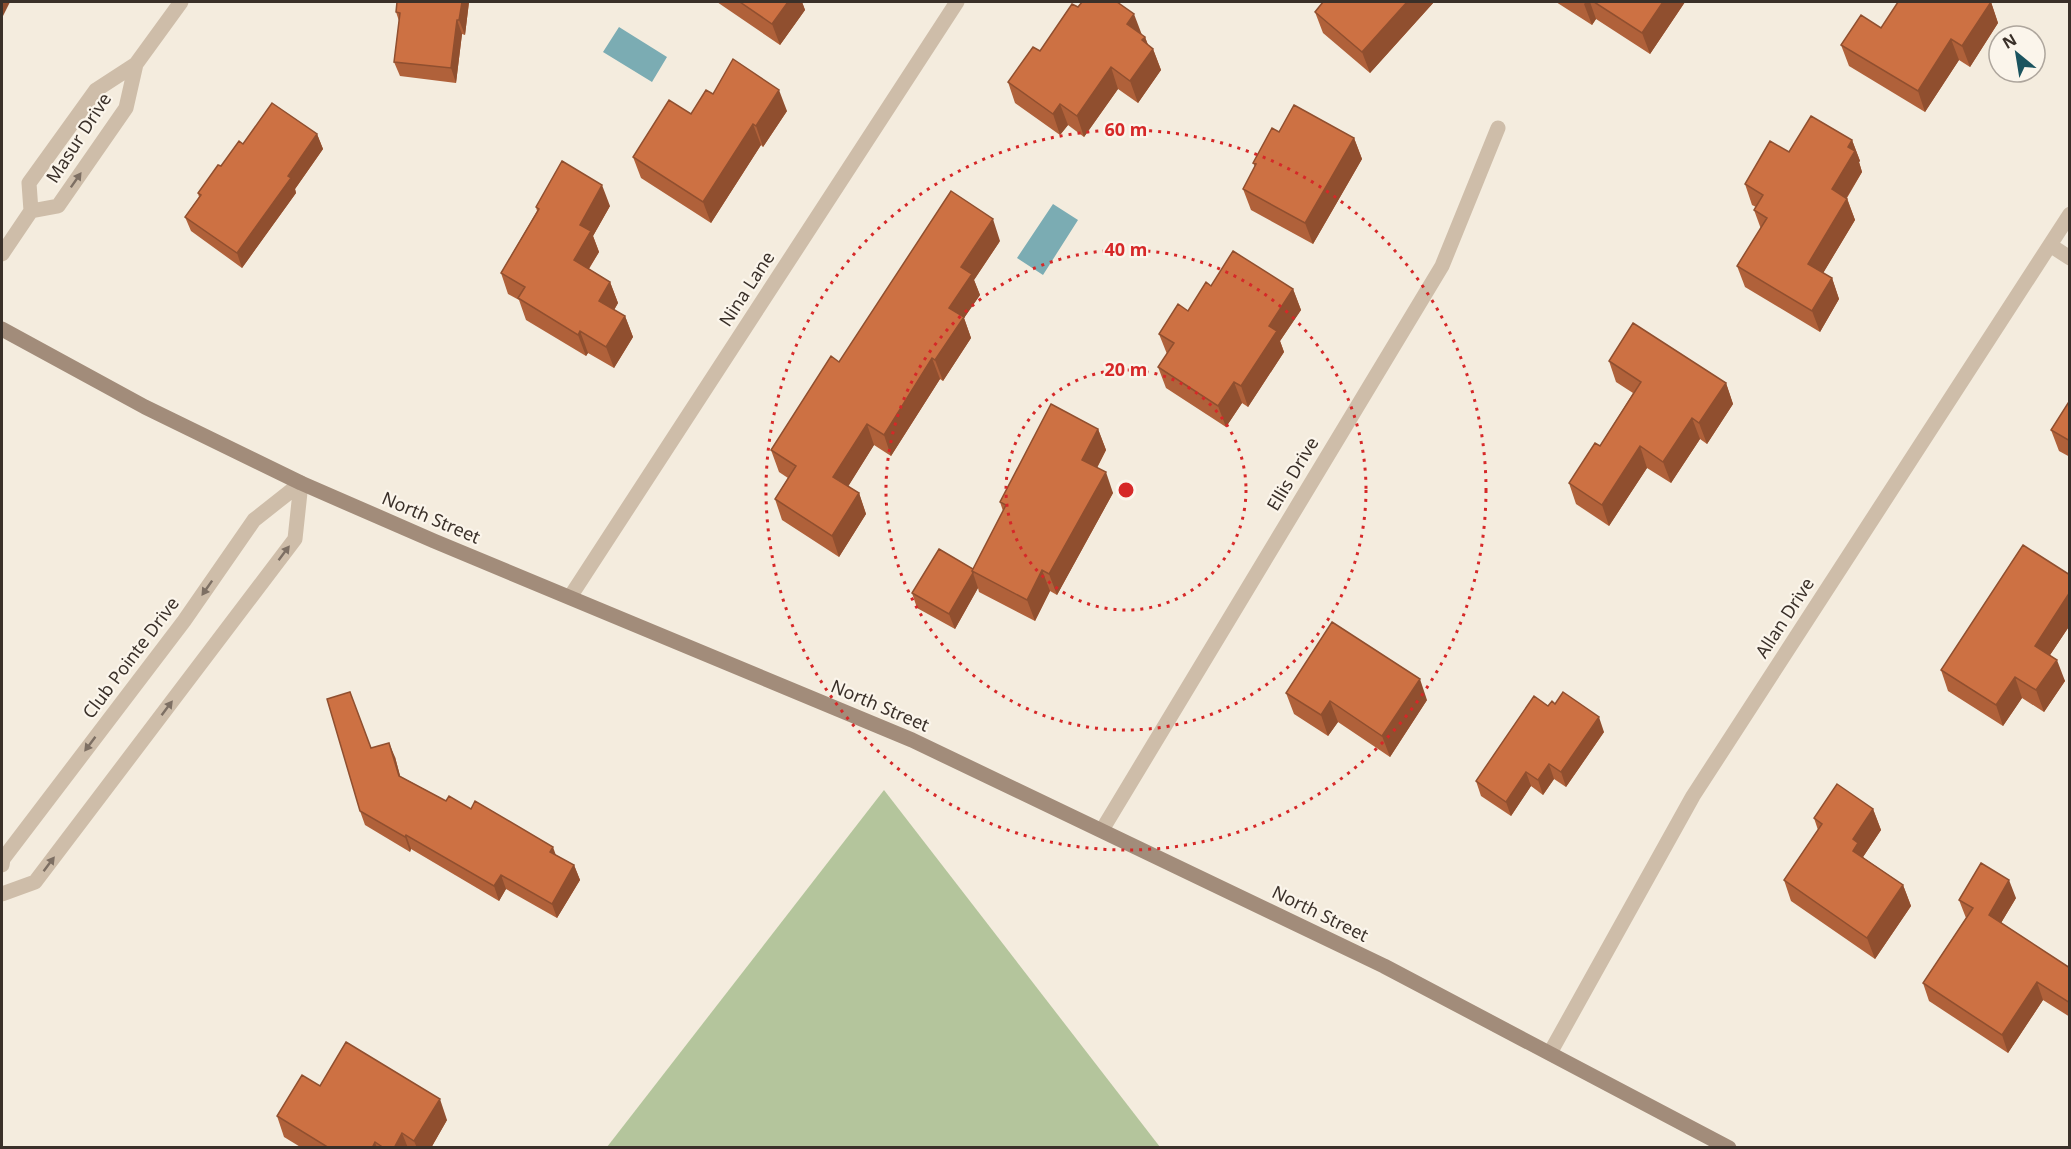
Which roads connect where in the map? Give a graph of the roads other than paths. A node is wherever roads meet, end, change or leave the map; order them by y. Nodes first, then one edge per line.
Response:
1 (181, 2) edge
2 (957, 2) edge
3 (136, 64) junction
4 (1498, 128) dead end
5 (31, 211) junction
6 (2070, 214) edge
7 (2050, 245) junction
8 (2, 254) edge
9 (2070, 258) edge
10 (2, 329) edge
11 (302, 483) junction
12 (570, 597) junction
13 (1102, 830) junction
14 (2, 865) edge
15 (2, 894) edge
16 (1550, 1053) junction
17 (1729, 1148) edge

1 - 3 street, Masur Drive
2 - 12 street, Nina Lane
3 - 5 street, Masur Drive
5 -> 3 street, Masur Drive
4 - 13 street, Ellis Drive
5 - 8 street
6 - 7 street, Allan Drive
7 - 9 street
7 - 16 street, Allan Drive
10 - 11 main road, North Street
11 - 12 main road, North Street
11 -> 14 street, Club Pointe Drive
15 -> 11 street
12 - 13 main road, North Street
13 - 16 main road, North Street
16 - 17 main road, North Street

